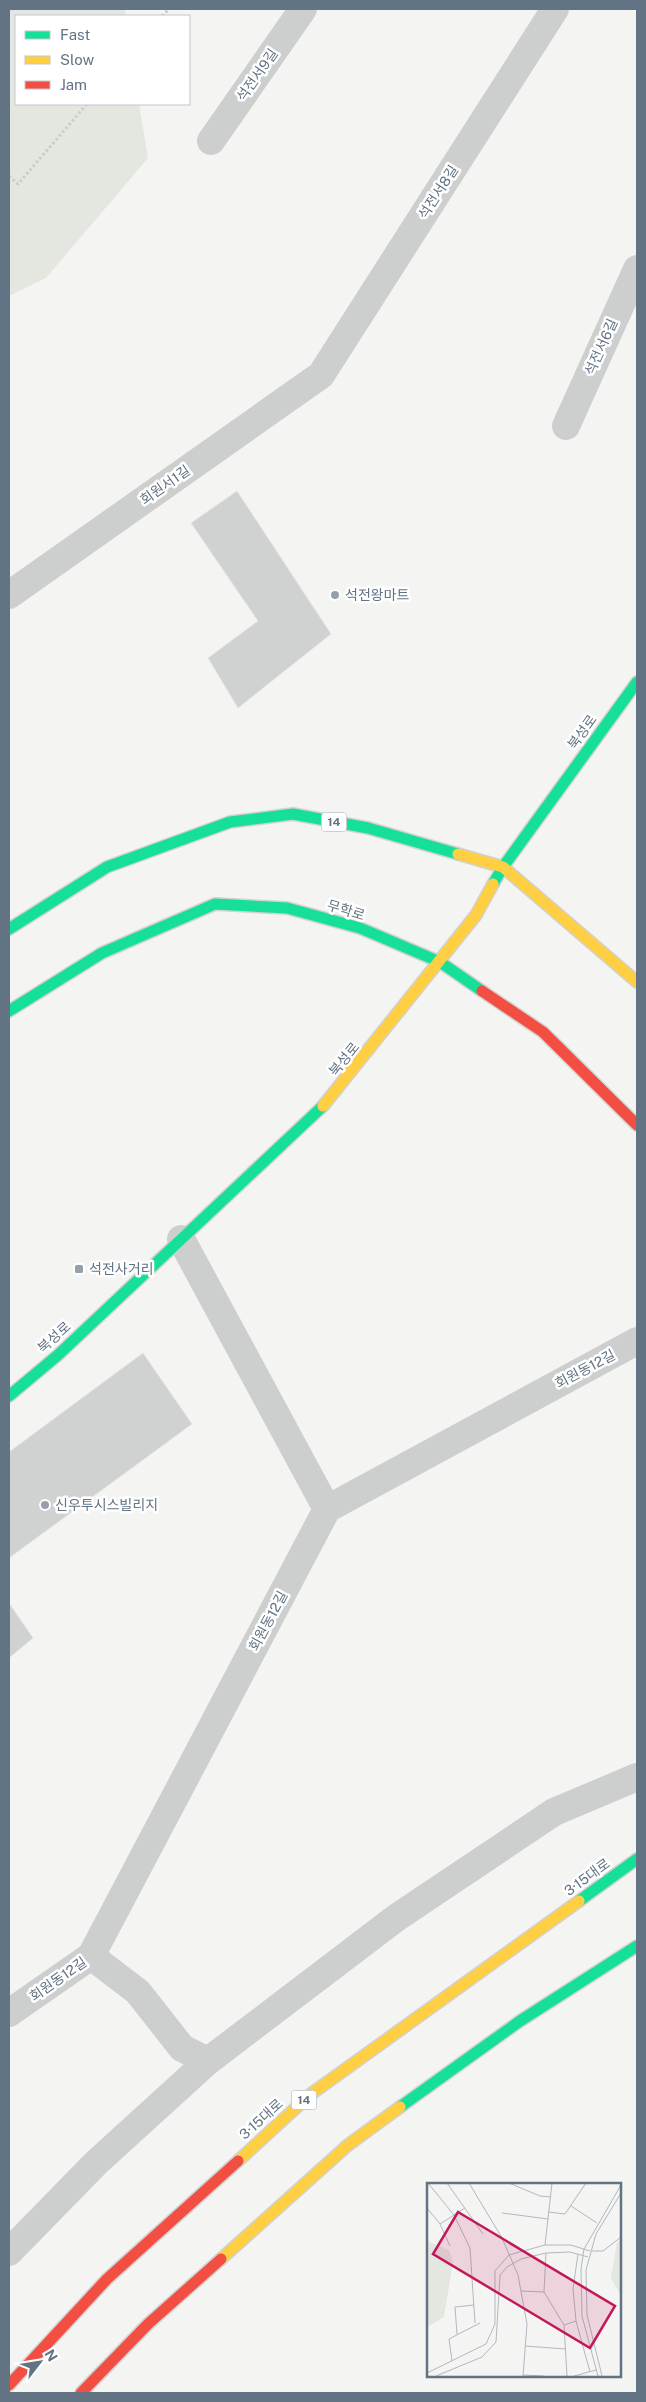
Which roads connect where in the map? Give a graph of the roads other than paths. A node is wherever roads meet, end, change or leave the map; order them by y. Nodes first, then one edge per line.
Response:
1 (302, 9) edge
2 (555, 9) edge
3 (211, 141) dead end
4 (637, 268) edge
5 (322, 375) joint
6 (566, 426) dead end
7 (9, 595) edge
8 (637, 682) edge
9 (503, 867) junction
10 (9, 930) edge
11 (440, 962) junction
12 (637, 982) edge
13 (9, 1010) edge
14 (637, 1125) edge
15 (181, 1240) junction
16 (637, 1341) edge
17 (9, 1396) edge
18 (327, 1509) junction
19 (637, 1777) edge
20 (637, 1859) edge
21 (637, 1946) edge
22 (91, 1956) junction
23 (9, 2013) edge
24 (208, 2061) junction
25 (9, 2252) edge
26 (9, 2385) edge
27 (81, 2393) edge

1 - 3 street, 석전서9길
2 - 5 street, 석전서8길
4 - 6 street, 석전서6길
5 - 7 street, 회원서1길
8 - 9 main road, 북성로
9 - 10 main road, 14
9 - 11 main road, 북성로
9 - 12 main road, 14
11 - 13 main road, 무학로
11 - 14 main road, 무학로
11 - 15 main road, 북성로
15 - 17 main road, 북성로
15 - 18 street
16 - 18 street, 회원동12길
18 - 22 street, 회원동12길
19 - 24 street
20 - 26 main road, 3·15대로 / 14
21 - 27 main road
22 - 23 street, 회원동12길
22 - 24 street
24 - 25 street

